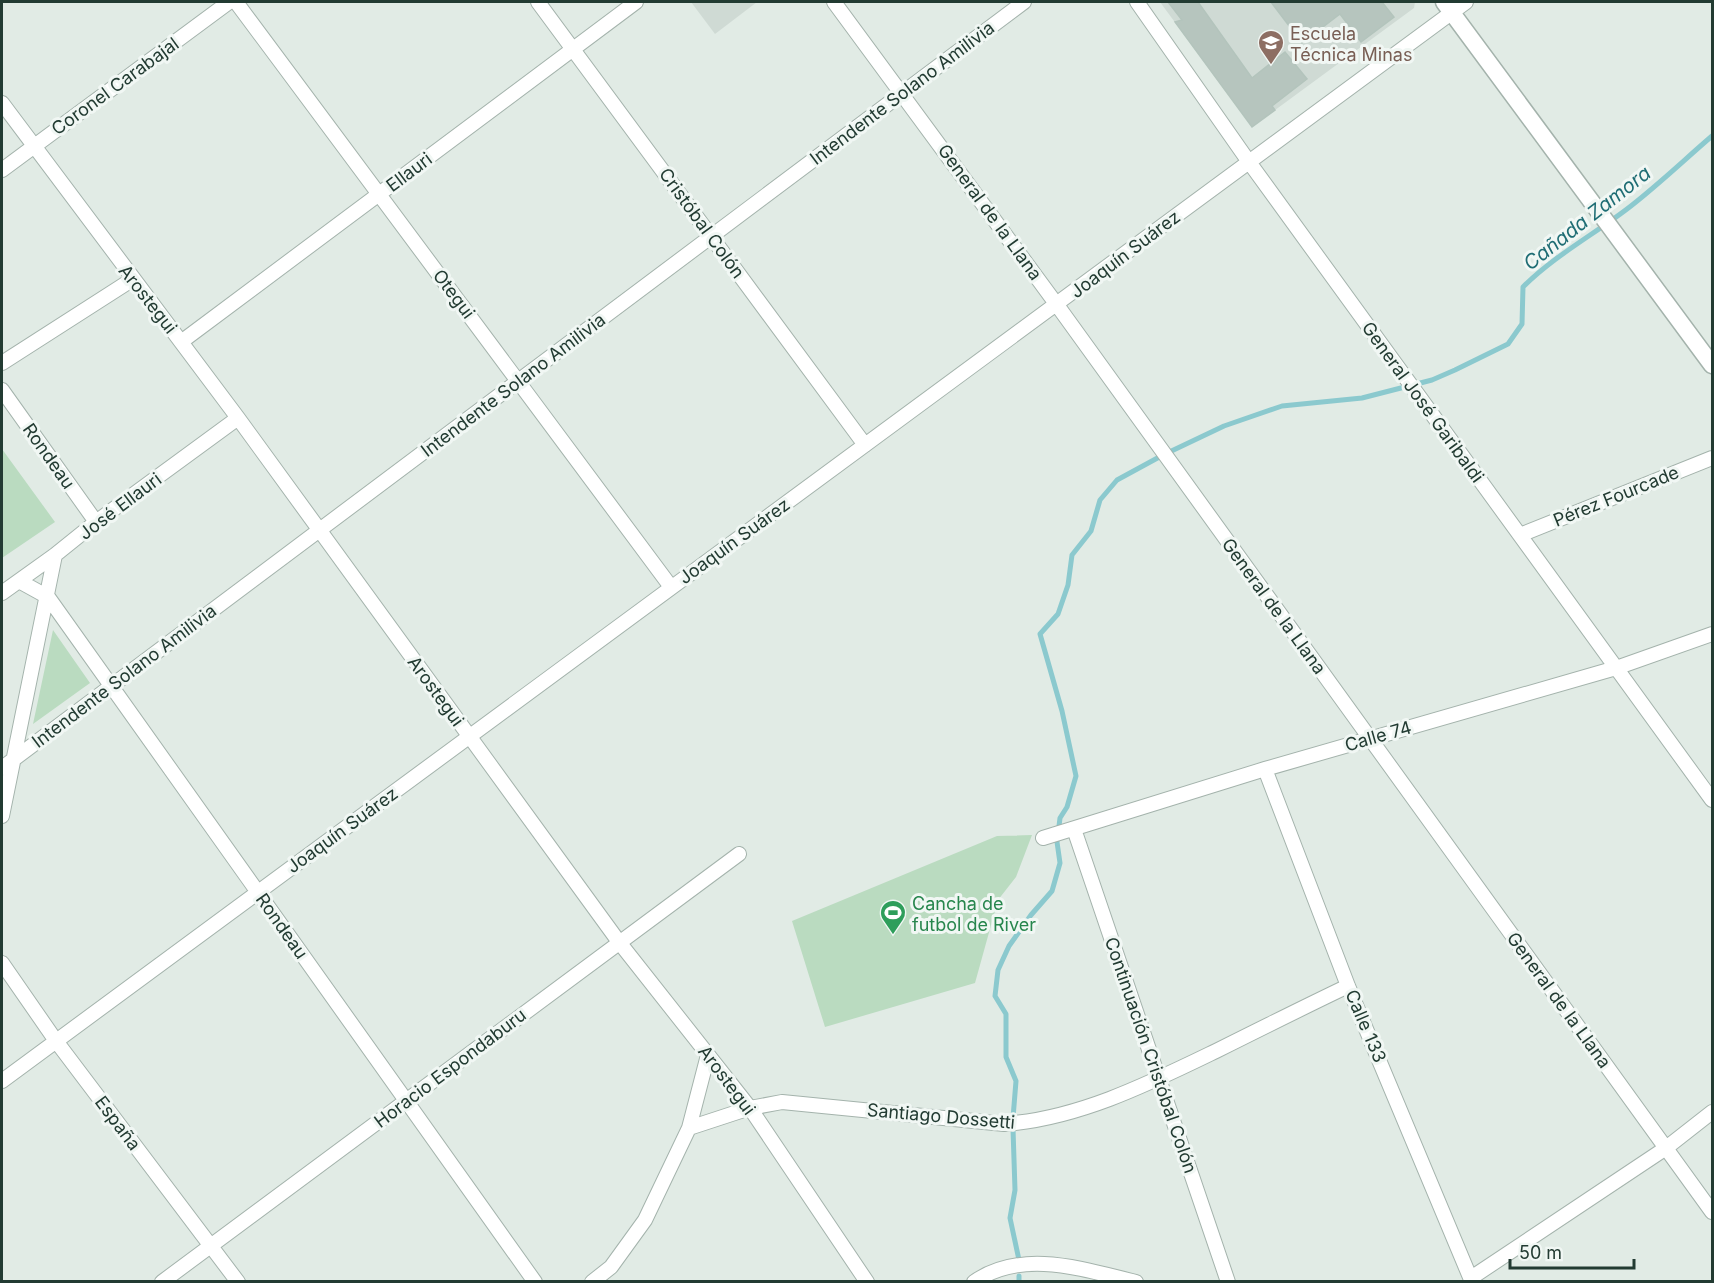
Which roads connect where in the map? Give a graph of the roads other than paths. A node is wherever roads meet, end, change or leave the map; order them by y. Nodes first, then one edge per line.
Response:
1 (230, 2) edge
2 (236, 2) edge
3 (538, 2) edge
4 (636, 2) edge
5 (834, 2) edge
6 (1024, 2) edge
7 (1137, 2) edge
8 (1466, 2) edge
9 (1448, 7) edge
10 (573, 48) junction
11 (902, 92) junction
12 (2, 103) edge
13 (33, 146) junction
14 (1249, 162) junction
15 (2, 170) edge
16 (380, 194) junction
17 (711, 236) junction
18 (133, 279) junction
19 (1057, 305) junction
20 (181, 342) junction
21 (2, 363) edge
22 (1713, 364) edge
23 (518, 380) junction
24 (2, 390) edge
25 (238, 418) junction
26 (865, 445) junction
27 (1713, 458) edge
28 (96, 522) junction
29 (320, 530) junction
30 (1520, 535) junction
31 (55, 555) junction
32 (20, 581) junction
33 (671, 587) junction
34 (2, 593) edge
35 (48, 597) junction
36 (1713, 633) edge
37 (1616, 668) junction
38 (111, 685) junction
39 (470, 736) junction
40 (1370, 738) junction
41 (15, 758) junction
42 (2, 768) edge
43 (1265, 769) junction
44 (1713, 800) edge
45 (2, 816) edge
46 (1059, 833) joint
47 (739, 854) dead end
48 (258, 892) junction
49 (619, 942) junction
50 (2, 963) edge
51 (1348, 986) junction
52 (56, 1041) junction
53 (708, 1055) junction
54 (1159, 1079) junction
55 (2, 1081) edge
56 (406, 1100) junction
57 (750, 1108) junction
58 (1713, 1112) edge
59 (689, 1128) junction
60 (1666, 1148) junction
61 (1713, 1212) edge
62 (211, 1245) junction
63 (1472, 1280) edge
64 (162, 1281) edge
65 (237, 1281) edge
66 (535, 1281) edge
67 (592, 1281) edge
68 (867, 1281) edge
69 (974, 1281) edge
70 (1136, 1281) edge
71 (1228, 1281) edge

1 - 13 street, Coronel Carabajal
2 - 16 street, Otegui
3 - 10 street, Cristóbal Colón
4 - 10 street, Ellauri
5 - 11 street, General de la Llana
6 - 11 street, Intendente Solano Amilivia
7 - 14 street, General José Garibaldi
8 - 9 street, Joaquín Suárez
9 - 14 street, Joaquín Suárez
9 - 22 street
10 - 16 street, Ellauri
10 - 17 street, Cristóbal Colón
11 - 17 street, Intendente Solano Amilivia
11 - 19 street, General de la Llana
12 - 13 street, Arostegui
13 - 15 street, Coronel Carabajal
13 - 18 street, Arostegui
14 - 19 street, Joaquín Suárez
14 - 30 street, General José Garibaldi
16 - 20 street, Ellauri
16 - 23 street, Otegui
17 - 23 street, Intendente Solano Amilivia
17 - 26 street, Cristóbal Colón
18 - 20 street, Arostegui
18 - 21 street
19 - 26 street, Joaquín Suárez
19 - 40 street, General de la Llana
20 - 25 street, Arostegui
23 - 29 street, Intendente Solano Amilivia
23 - 33 street, Otegui
24 - 28 street, Rondeau
25 - 28 street, José Ellauri
25 - 29 street, Arostegui
26 - 33 street, Joaquín Suárez
27 - 30 street, Pérez Fourcade
28 - 31 street, José Ellauri
29 - 38 street, Intendente Solano Amilivia
29 - 39 street, Arostegui
30 - 37 street, General José Garibaldi
31 - 32 street, José Ellauri
31 - 35 street
32 - 34 street, José Ellauri
32 - 35 street, Rondeau
33 - 39 street, Joaquín Suárez
35 - 38 street, Rondeau
35 - 41 street
36 - 37 street, Calle 74
37 - 40 street, Calle 74
37 - 44 street, General José Garibaldi
38 - 41 street, Intendente Solano Amilivia
38 - 48 street, Rondeau
39 - 48 street, Joaquín Suárez
39 - 49 street, Arostegui
40 - 43 street, Calle 74
40 - 60 street, General de la Llana
41 - 42 street, Intendente Solano Amilivia
41 - 45 street
43 - 46 street, Calle 74
43 - 51 street, Calle 133
46 - 54 street, Continuación Cristóbal Colón
47 - 49 street, Horacio Espondaburu
48 - 52 street, Joaquín Suárez
48 - 56 street, Rondeau
49 - 53 street, Arostegui
49 - 56 street, Horacio Espondaburu
50 - 52 street, España
51 - 54 street, Santiago Dossetti
51 - 63 street, Calle 133
52 - 55 street, Joaquín Suárez
52 - 62 street, España
53 - 57 street, Arostegui
53 - 59 street
54 - 57 street, Santiago Dossetti
54 - 71 street, Continuación Cristóbal Colón
56 - 62 street, Horacio Espondaburu
56 - 66 street, Rondeau
57 - 59 street, Santiago Dossetti
57 - 68 street, Arostegui
58 - 60 street
59 - 67 street
60 - 61 street, General de la Llana
60 - 63 street
62 - 64 street, Horacio Espondaburu
62 - 65 street, España
69 - 70 street

